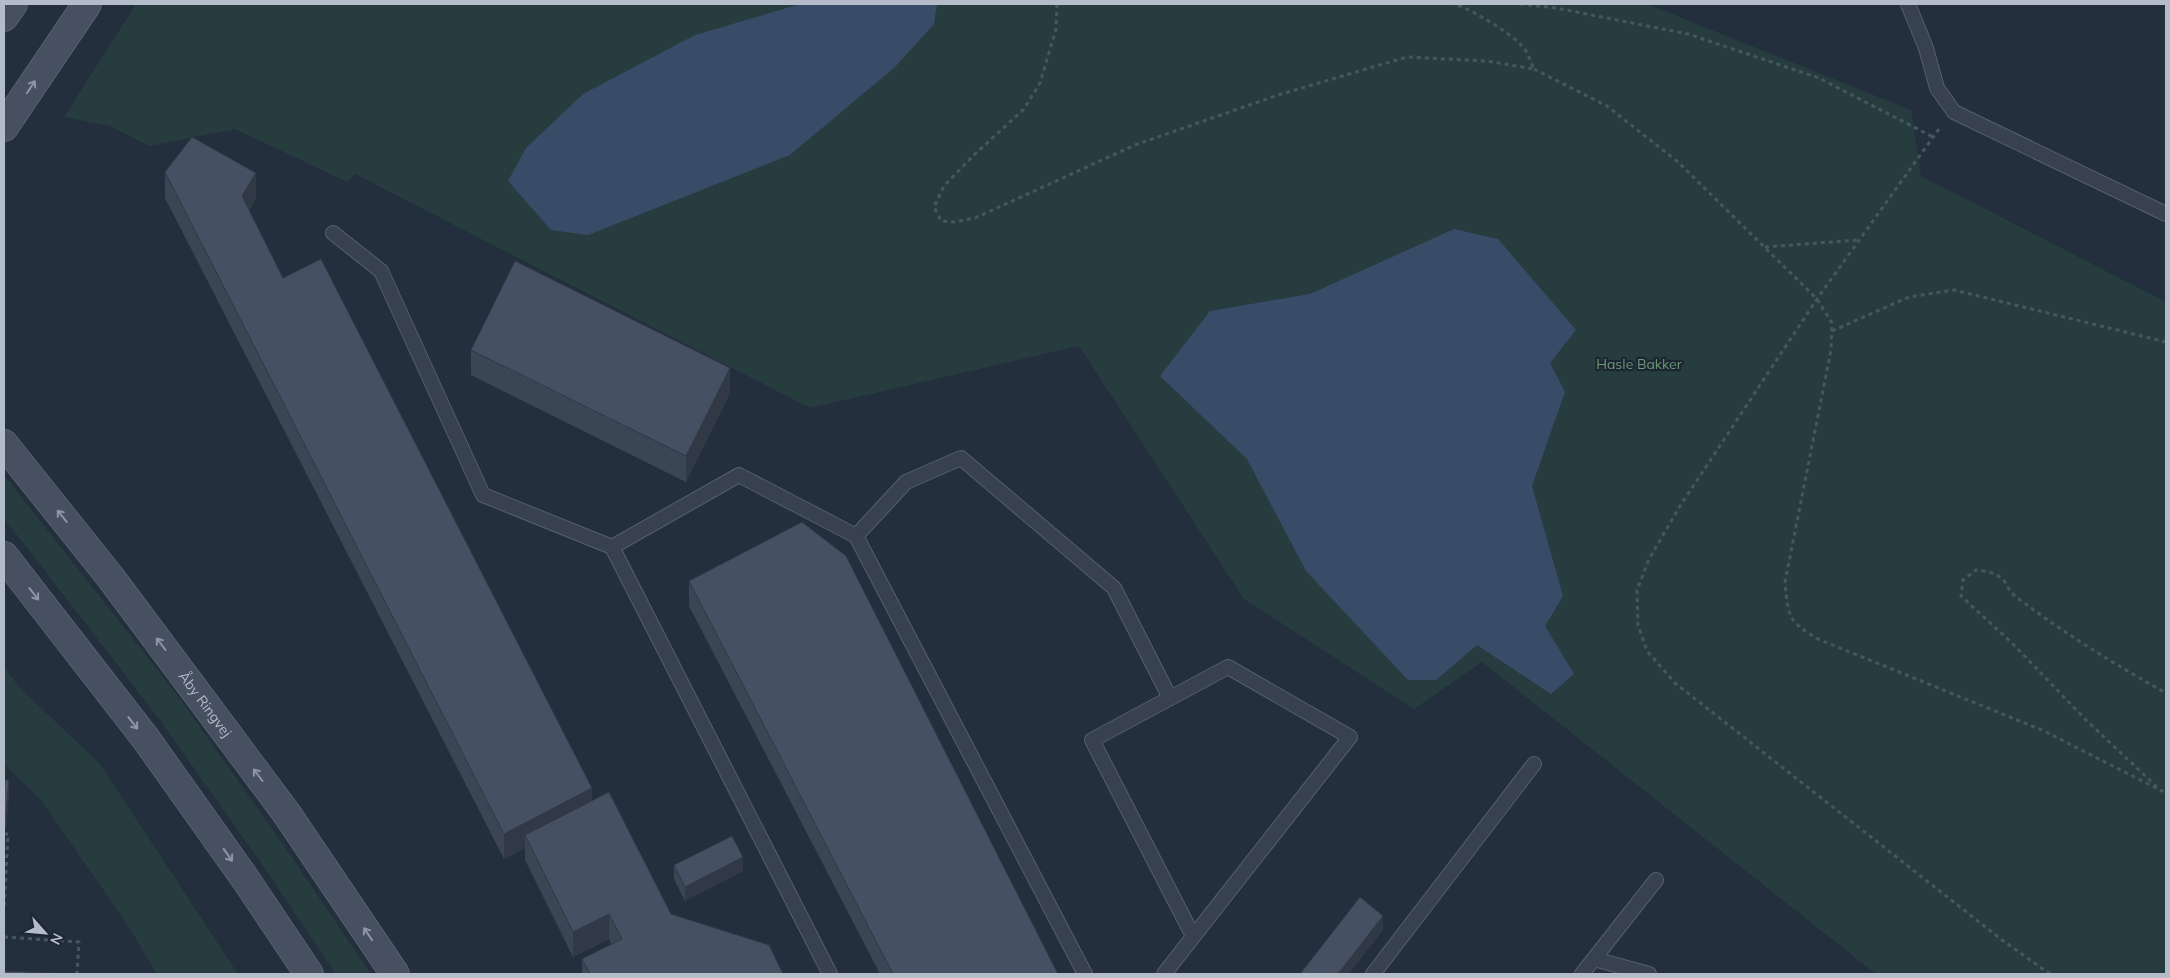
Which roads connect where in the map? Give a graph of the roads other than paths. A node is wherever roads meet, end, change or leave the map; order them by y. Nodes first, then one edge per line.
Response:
1 (13, 4) edge
2 (87, 4) edge
3 (1908, 4) edge
4 (4, 17) edge
5 (4, 127) edge
6 (2166, 214) edge
7 (333, 233) dead end
8 (4, 444) edge
9 (856, 536) junction
10 (612, 547) junction
11 (4, 556) edge
12 (1170, 698) junction
13 (1534, 764) dead end
14 (1656, 880) dead end
15 (1193, 936) junction
16 (1594, 959) junction
17 (308, 974) edge
18 (395, 974) edge
19 (830, 974) edge
20 (1085, 974) edge
21 (1164, 974) edge
22 (1373, 974) edge
23 (1582, 974) edge
24 (1649, 974) edge

1 - 4 main road
5 -> 2 main road
3 - 6 lane
7 - 10 lane
18 -> 8 main road, Åby Ringvej
9 - 10 lane
9 - 12 lane
9 - 20 lane
10 - 19 lane
11 -> 17 main road
12 - 15 lane
12 - 15 lane
13 - 22 lane
14 - 16 lane
15 - 21 lane
16 - 23 lane
16 - 24 lane

